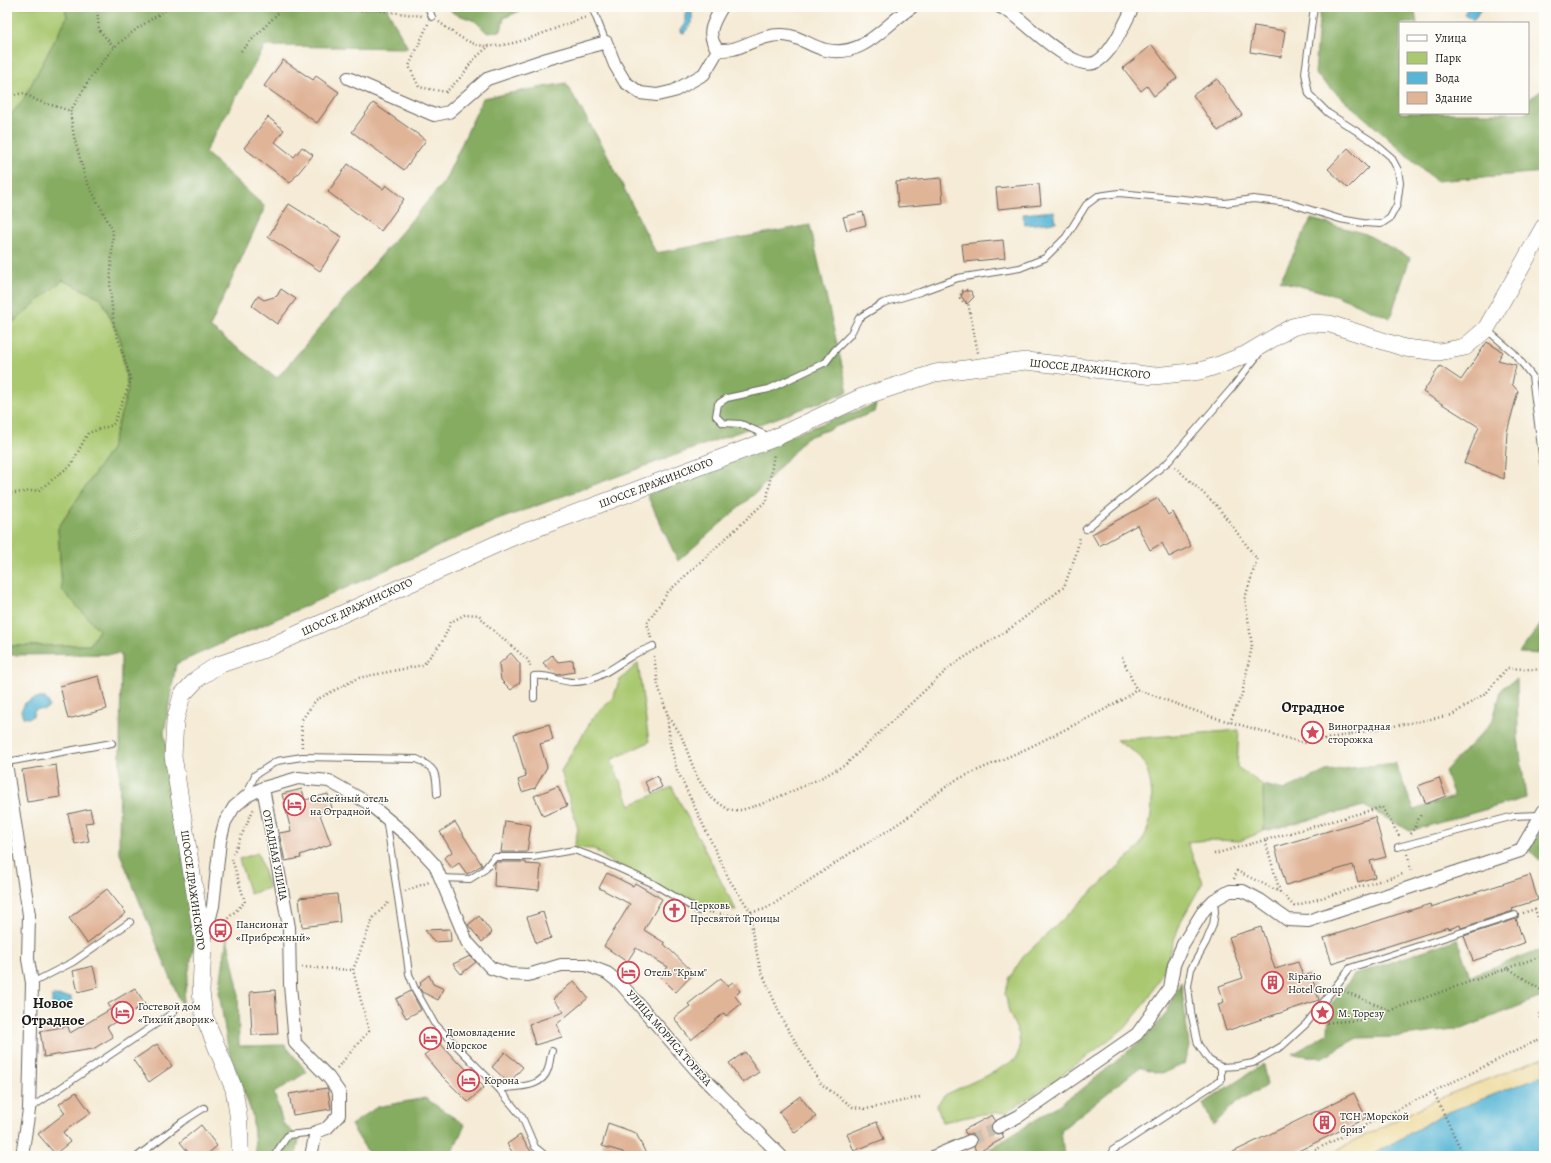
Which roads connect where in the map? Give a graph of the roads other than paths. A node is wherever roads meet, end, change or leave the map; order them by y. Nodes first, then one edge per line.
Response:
1 (428, 7) edge
2 (592, 7) edge
3 (722, 7) edge
4 (912, 7) edge
5 (1000, 7) edge
6 (1134, 7) edge
7 (1314, 7) edge
8 (902, 11) edge
9 (432, 17) road end
10 (606, 42) junction
11 (718, 50) junction
12 (348, 78) dead end
13 (1544, 227) edge
14 (1486, 329) junction
15 (1268, 342) junction
16 (772, 439) junction
17 (1543, 462) dead end
18 (1086, 529) road end
19 (653, 646) road end
20 (534, 698) dead end
21 (112, 743) dead end
22 (7, 762) edge
23 (7, 770) edge
24 (262, 788) junction
25 (437, 794) dead end
26 (247, 796) junction
27 (1542, 813) edge
28 (386, 818) junction
29 (1398, 848) dead end
30 (440, 878) junction
31 (1214, 900) junction
32 (699, 911) road end
33 (1515, 915) road end
34 (130, 922) dead end
35 (203, 943) junction
36 (32, 983) junction
37 (174, 1012) dead end
38 (552, 1051) dead end
39 (1221, 1067) junction
40 (499, 1089) junction
41 (204, 1108) dead end
42 (29, 1110) junction
43 (998, 1127) tunnel mouth
44 (316, 1132) junction
45 (970, 1141) tunnel mouth
46 (1113, 1150) dead end
47 (239, 1151) edge
48 (22, 1156) edge
49 (138, 1156) edge
50 (274, 1156) edge
51 (311, 1156) edge
52 (546, 1156) edge
53 (780, 1156) edge
54 (935, 1156) edge

1 - 9 lane
2 - 10 lane
3 - 11 street
4 - 8 street
5 - 6 street
7 - 16 lane
8 - 11 street
10 - 11 street
10 - 12 street
13 - 14 main road, ШОССЕ ДРАЖИНСКОГО
14 - 15 main road, ШОССЕ ДРАЖИНСКОГО
14 - 17 lane
15 - 16 main road, ШОССЕ ДРАЖИНСКОГО
15 - 18 lane
16 - 35 main road, ШОССЕ ДРАЖИНСКОГО
19 - 20 lane
21 - 22 lane
23 - 36 street
24 - 26 street
24 - 28 street
24 - 44 street, ОТРАДНАЯ УЛИЦА
25 - 26 lane
26 - 35 street
27 - 29 lane
27 - 31 street
28 - 30 street
28 - 40 lane
30 - 32 lane
30 - 53 street, УЛИЦА МОРИСА ТОРЕЗА
31 - 39 lane
31 - 43 street
33 - 39 lane
34 - 36 lane
35 - 47 main road, ШОССЕ ДРАЖИНСКОГО
36 - 42 street
37 - 42 lane
38 - 40 lane
39 - 46 lane
40 - 52 lane
41 - 49 lane
42 - 48 street
44 - 50 lane
44 - 51 street
45 - 54 street

